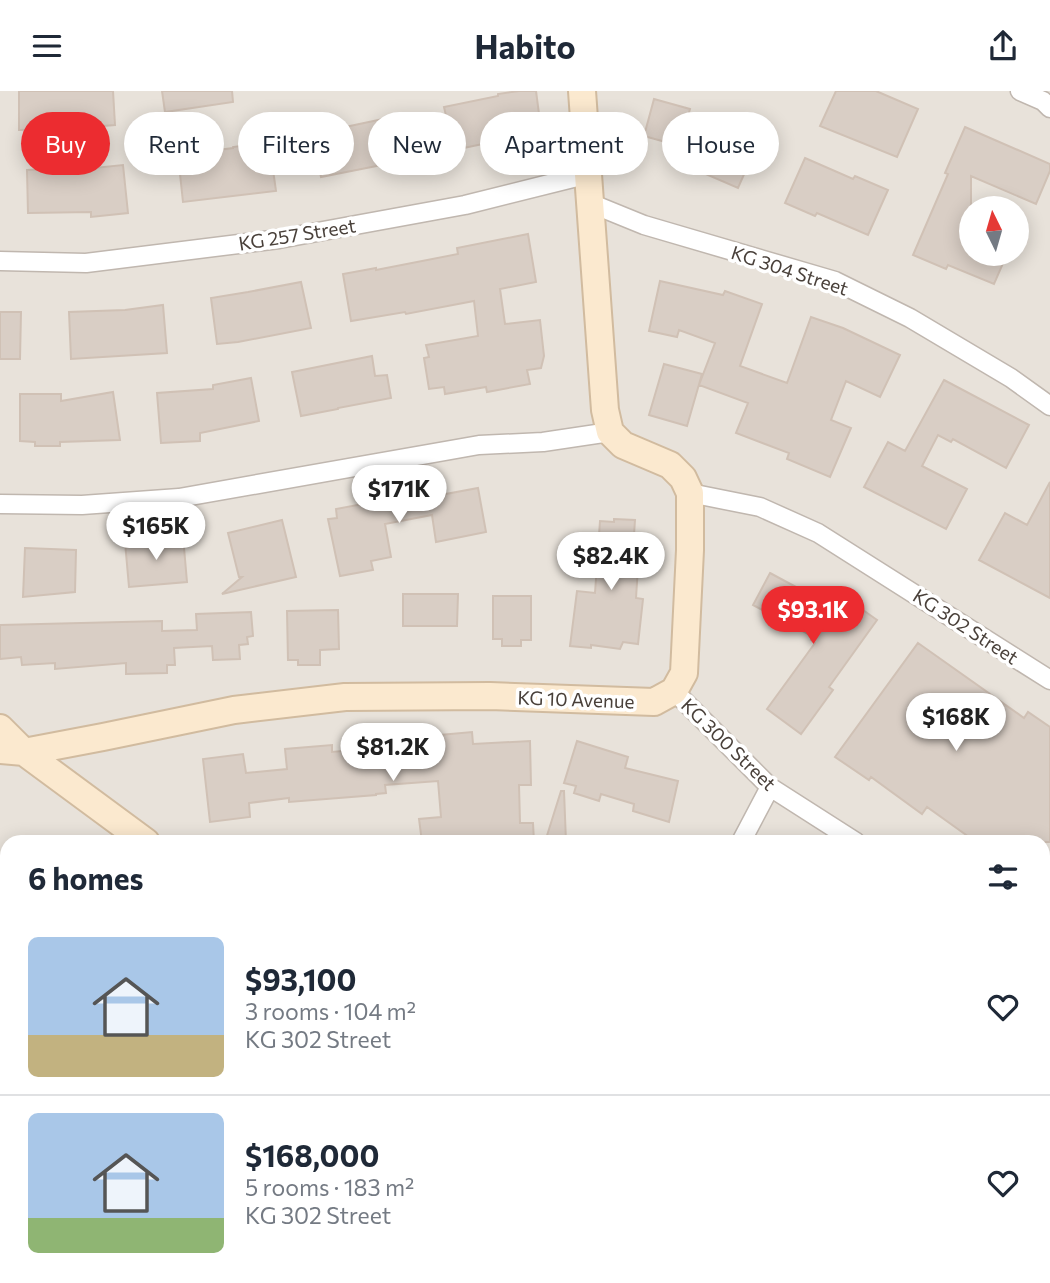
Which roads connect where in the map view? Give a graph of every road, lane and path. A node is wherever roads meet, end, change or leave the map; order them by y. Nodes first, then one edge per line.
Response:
1 (582, 91) edge
2 (1020, 91) edge
3 (1048, 100) edge
4 (584, 112) edge
5 (585, 175) edge
6 (589, 175) edge
7 (590, 203) junction
8 (0, 261) edge
9 (1050, 406) edge
10 (610, 432) junction
11 (690, 493) junction
12 (0, 504) edge
13 (1050, 680) edge
14 (674, 691) junction
15 (0, 728) edge
16 (12, 751) edge
17 (770, 787) junction
18 (136, 835) edge
19 (745, 835) edge
20 (845, 835) edge

1 - 4 street
2 - 3 street
5 - 8 street, KG 257 Street
6 - 7 street
7 - 9 street, KG 304 Street
7 - 10 street
10 - 11 street
10 - 12 street
11 - 13 street, KG 302 Street
11 - 14 street
14 - 16 street, KG 10 Avenue
14 - 17 street, KG 300 Street
15 - 16 street
16 - 18 street
17 - 19 street
17 - 20 street, KG 300 Street

